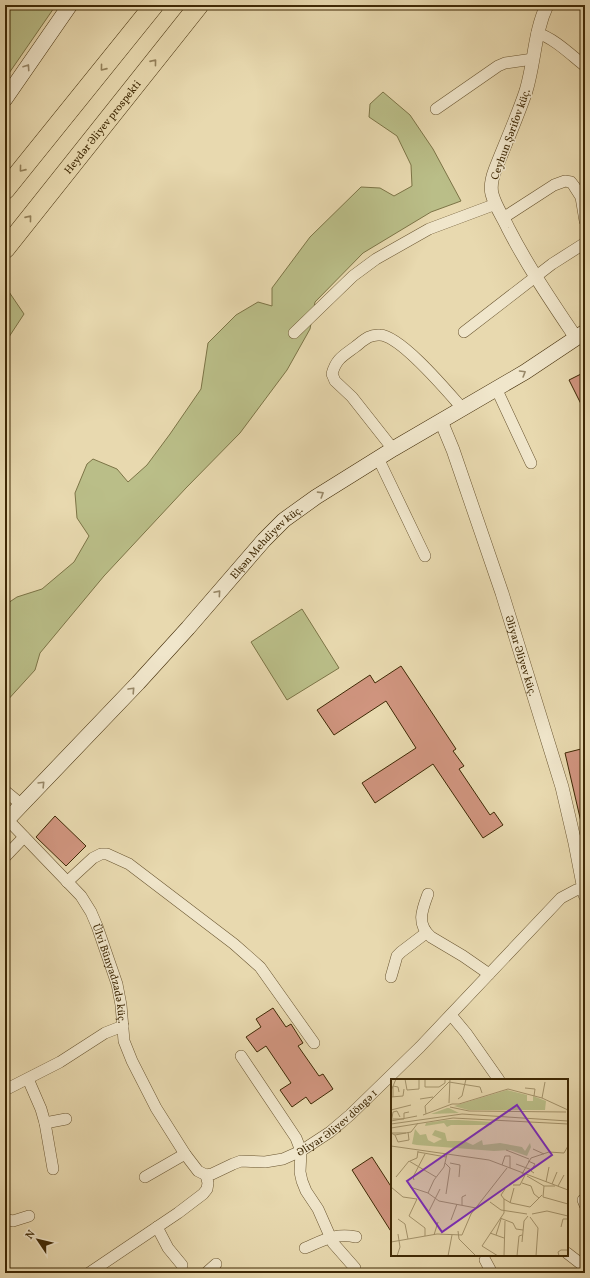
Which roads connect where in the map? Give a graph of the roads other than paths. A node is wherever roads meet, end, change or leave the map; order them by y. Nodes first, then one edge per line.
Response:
1 (70, 5) edge
2 (154, 5) edge
3 (199, 5) edge
4 (547, 5) edge
5 (537, 32) junction
6 (533, 59) junction
7 (585, 66) edge
8 (5, 99) edge
9 (436, 109) dead end
10 (5, 190) edge
11 (496, 204) junction
12 (503, 218) junction
13 (585, 221) edge
14 (585, 243) edge
15 (5, 249) edge
16 (535, 277) junction
17 (464, 332) dead end
18 (294, 333) dead end
19 (580, 335) edge
20 (496, 388) junction
21 (462, 408) junction
22 (441, 421) junction
23 (393, 449) junction
24 (378, 458) junction
25 (531, 463) dead end
26 (425, 556) dead end
27 (5, 791) edge
28 (22, 805) junction
29 (6, 821) edge
30 (24, 837) junction
31 (5, 857) edge
32 (67, 882) junction
33 (584, 891) edge
34 (428, 894) dead end
35 (426, 933) junction
36 (489, 974) junction
37 (391, 977) dead end
38 (451, 1015) junction
39 (122, 1026) junction
40 (314, 1043) dead end
41 (241, 1056) dead end
42 (28, 1079) junction
43 (498, 1079) edge
44 (5, 1090) edge
45 (66, 1119) dead end
46 (45, 1122) junction
47 (301, 1151) junction
48 (185, 1154) junction
49 (53, 1169) dead end
50 (206, 1175) junction
51 (145, 1177) dead end
52 (29, 1216) dead end
53 (5, 1219) edge
54 (158, 1227) junction
55 (356, 1237) dead end
56 (331, 1238) junction
57 (305, 1248) dead end
58 (568, 1254) edge
59 (486, 1260) dead end
60 (216, 1264) dead end
61 (182, 1265) dead end
62 (585, 1267) edge
63 (355, 1268) dead end
64 (89, 1273) edge
65 (206, 1273) edge
66 (492, 1273) edge

8 -> 1 main road
2 -> 10 highway
15 -> 3 highway, Heydər Əliyev prospekti
4 - 5 street, Ceyhun Şərifov küç.
5 - 6 street, Ceyhun Şərifov küç.
5 - 7 street
6 - 9 street
6 - 11 street, Ceyhun Şərifov küç.
11 - 12 street, Ceyhun Şərifov küç.
11 - 18 street
12 - 13 street
12 - 16 street, Ceyhun Şərifov küç.
14 - 16 street
16 - 17 street
16 - 19 street, Ceyhun Şərifov küç.
20 -> 19 main road, Elşən Mehdiyev küç.
20 - 21 main road, Elşən Mehdiyev küç.
20 - 25 street
21 - 22 main road, Elşən Mehdiyev küç.
21 - 23 street
22 - 23 main road, Elşən Mehdiyev küç.
22 - 33 street, Əliyar Əliyev küç.
23 - 24 main road, Elşən Mehdiyev küç.
24 - 26 street
28 -> 24 main road, Elşən Mehdiyev küç.
27 - 28 street
28 - 29 main road, Elşən Mehdiyev küç.
29 - 30 street, Ülvi Bünyadzadə küç.
30 - 31 street
30 - 32 street, Ülvi Bünyadzadə küç.
32 - 39 street, Ülvi Bünyadzadə küç.
32 - 40 street
33 - 36 street, Əliyar Əliyev döngə 1
34 - 35 street
35 - 36 street
35 - 37 street
36 - 38 street, Əliyar Əliyev döngə 1
38 - 43 street
38 - 47 street, Əliyar Əliyev döngə 1
39 - 42 street, Ülvi Bünyadzadə küç.
39 - 48 street
41 - 47 street
42 - 44 street, Ülvi Bünyadzadə küç.
42 - 46 street
45 - 46 street
46 - 49 street
47 - 50 street, Əliyar Əliyev döngə 1
47 - 56 street
48 - 50 street
48 - 51 street
50 - 54 street
52 - 53 street
54 - 61 street
54 - 64 street
55 - 56 street
56 - 57 street
56 - 63 street
58 - 62 street
59 - 66 street
60 - 65 street

